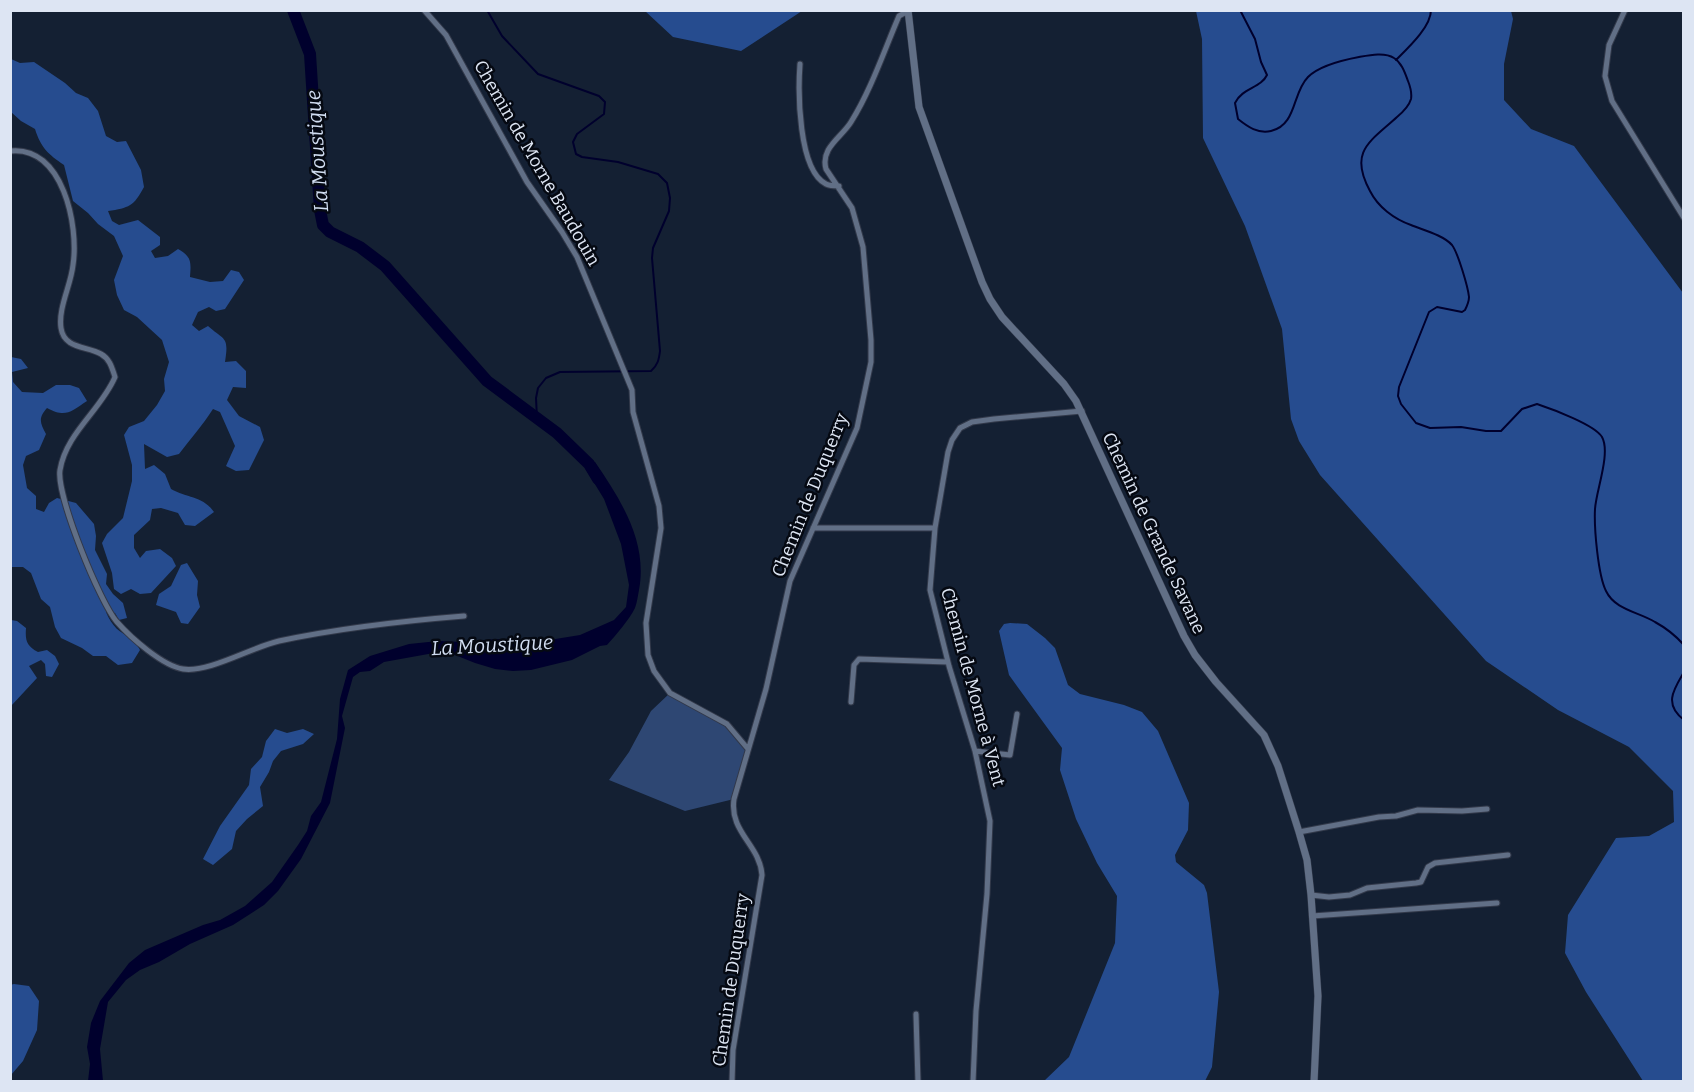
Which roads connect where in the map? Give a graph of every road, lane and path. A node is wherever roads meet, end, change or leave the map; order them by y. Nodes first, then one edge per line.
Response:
1 (424, 10) edge
2 (1625, 10) edge
3 (908, 11) edge
4 (800, 64) dead end
5 (10, 151) edge
6 (839, 186) junction
7 (1683, 218) edge
8 (1082, 411) junction
9 (813, 528) junction
10 (935, 528) junction
11 (464, 616) dead end
12 (948, 662) junction
13 (851, 702) dead end
14 (1017, 714) dead end
15 (748, 749) junction
16 (975, 751) junction
17 (1487, 809) dead end
18 (1299, 832) junction
19 (1508, 855) dead end
20 (1311, 895) junction
21 (1497, 903) dead end
22 (1312, 916) junction
23 (916, 1014) dead end
24 (732, 1082) edge
25 (918, 1082) edge
26 (973, 1082) edge
27 (1314, 1082) edge

1 - 15 street, Chemin de Morne Baudouin
2 - 7 street
3 - 6 street, Chemin de Duquerry
3 - 8 street, Chemin de Grande Savane
4 - 6 street
5 - 11 street
6 - 9 street, Chemin de Duquerry
8 - 10 street, Chemin de Morne à Vent
8 - 18 street, Chemin de Grande Savane
9 - 10 street
9 - 15 street, Chemin de Duquerry
10 - 12 street, Chemin de Morne à Vent
12 - 13 street
12 - 16 street, Chemin de Morne à Vent
14 - 16 street
15 - 24 street, Chemin de Duquerry
16 - 26 street, Chemin de Morne à Vent
17 - 18 street
18 - 20 street, Chemin de Grande Savane
19 - 20 street
20 - 22 street, Chemin de Grande Savane
21 - 22 street
22 - 27 street, Chemin de Grande Savane
23 - 25 street

